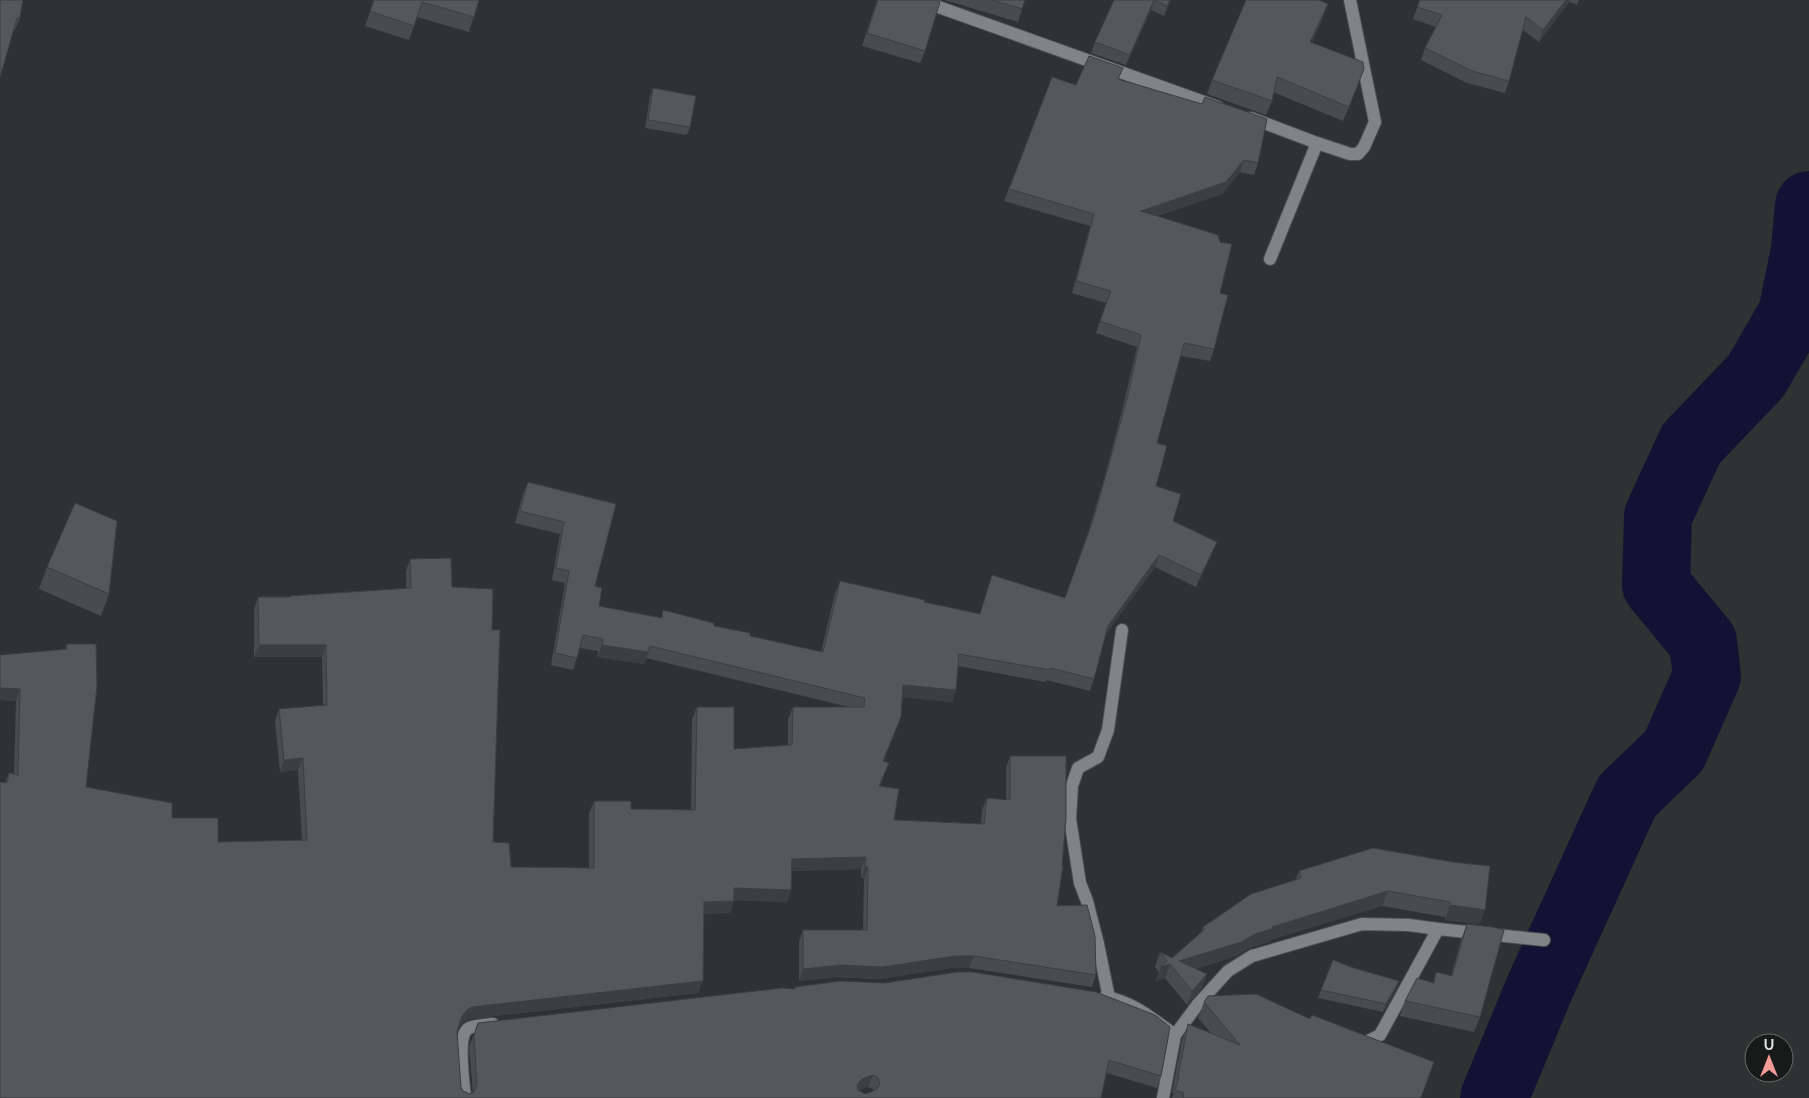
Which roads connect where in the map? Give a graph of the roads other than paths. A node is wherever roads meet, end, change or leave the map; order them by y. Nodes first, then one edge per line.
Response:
1 (919, 0) edge
2 (1350, 0) edge
3 (1317, 143) junction
4 (1270, 259) dead end
5 (1122, 630) dead end
6 (1438, 929) junction
7 (1544, 940) dead end
8 (1091, 995) edge
9 (1109, 998) junction
10 (1236, 1002) edge
11 (1198, 1004) junction
12 (507, 1023) edge
13 (1175, 1035) junction
14 (1352, 1038) edge
15 (465, 1098) edge
16 (1163, 1098) edge

1 - 3 street
2 - 3 street
3 - 4 street
5 - 9 street
6 - 7 street
6 - 11 street
6 - 14 street
8 - 9 street
9 - 13 street
10 - 11 street
11 - 13 street
12 - 15 street
13 - 16 street

